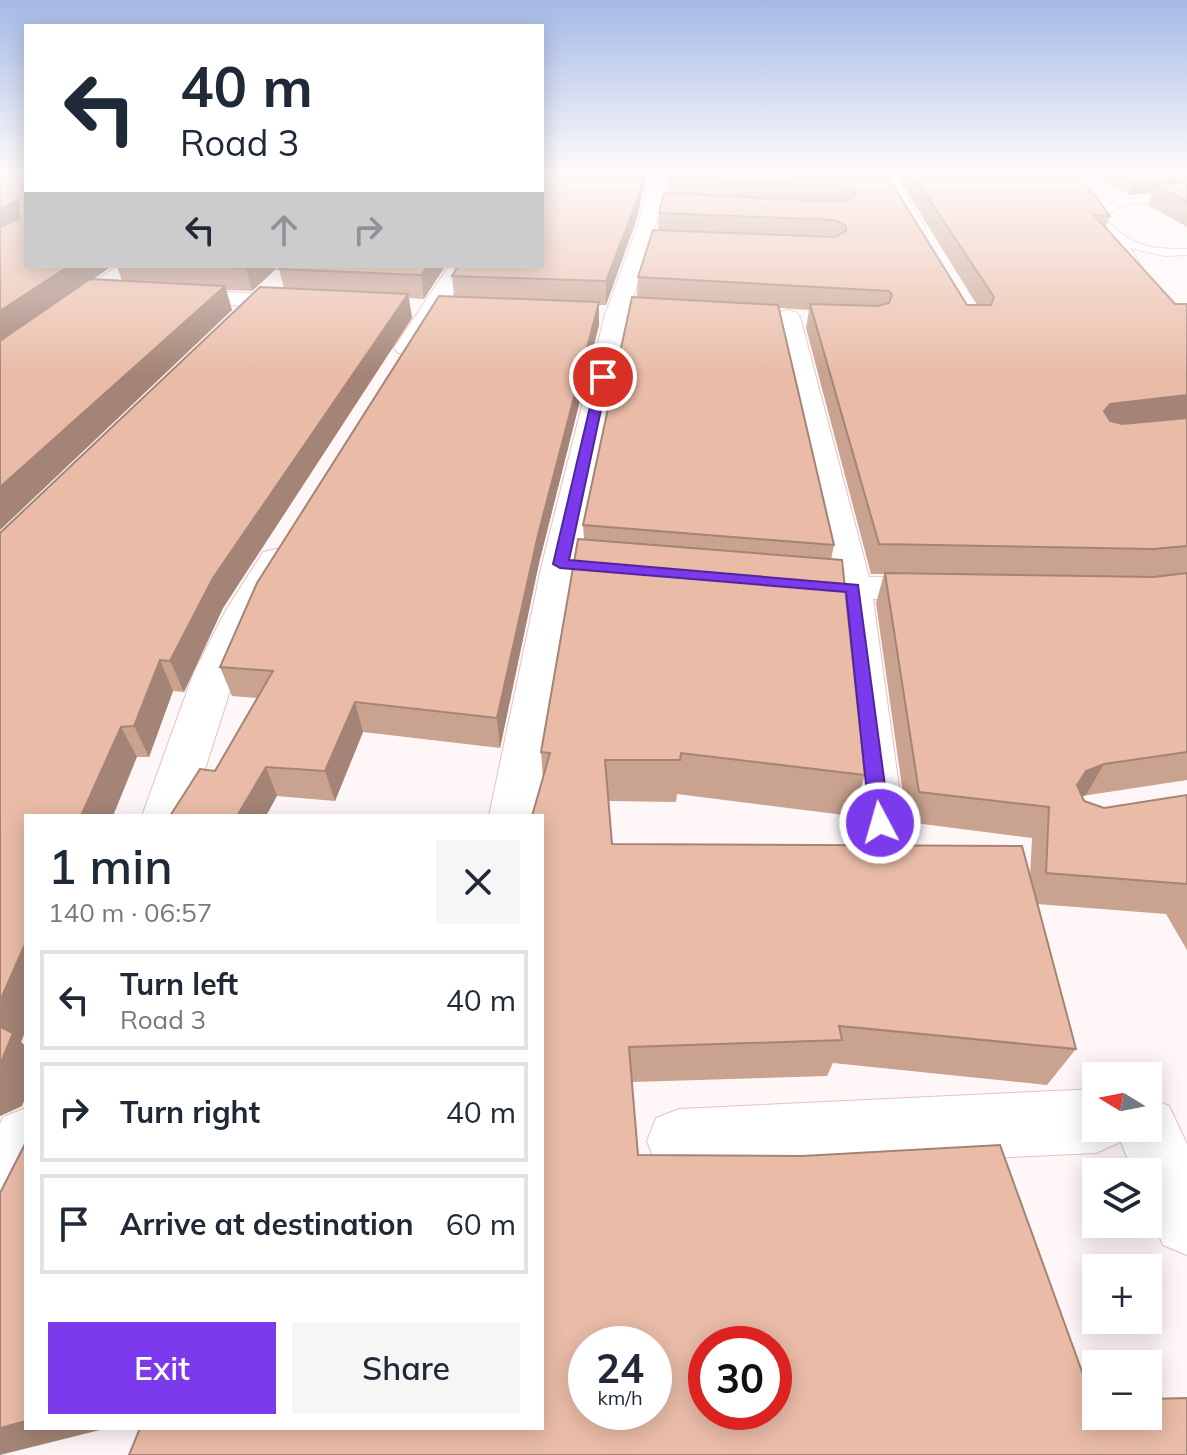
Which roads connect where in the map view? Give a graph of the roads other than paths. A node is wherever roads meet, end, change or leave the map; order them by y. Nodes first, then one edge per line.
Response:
1 (650, 240) edge
2 (923, 240) edge
3 (1121, 242) joint
4 (925, 243) edge
5 (1187, 252) edge
6 (128, 268) edge
7 (459, 268) edge
8 (286, 275) edge
9 (1145, 281) edge
10 (95, 293) junction
11 (260, 300) junction
12 (338, 304) edge
13 (787, 318) dead end
14 (237, 322) edge
15 (0, 359) edge
16 (391, 375) edge
17 (294, 531) edge
18 (745, 579) edge
19 (853, 588) junction
20 (979, 590) edge
21 (167, 814) edge
22 (514, 814) edge
23 (880, 823) dead end
24 (1082, 1122) edge
25 (679, 1141) dead end
26 (1153, 1142) edge
27 (24, 1144) edge
28 (0, 1195) edge
29 (1187, 1221) edge

1 - 22 street
2 - 4 street
3 - 5 lane
3 - 9 lane
6 - 10 street
7 - 16 street
8 - 11 street
10 - 11 street
10 - 15 street
11 - 12 street
11 - 14 street
13 - 19 street
17 - 21 street
18 - 19 street
19 - 20 street
19 - 23 street
24 - 25 street
26 - 29 street
27 - 28 street

